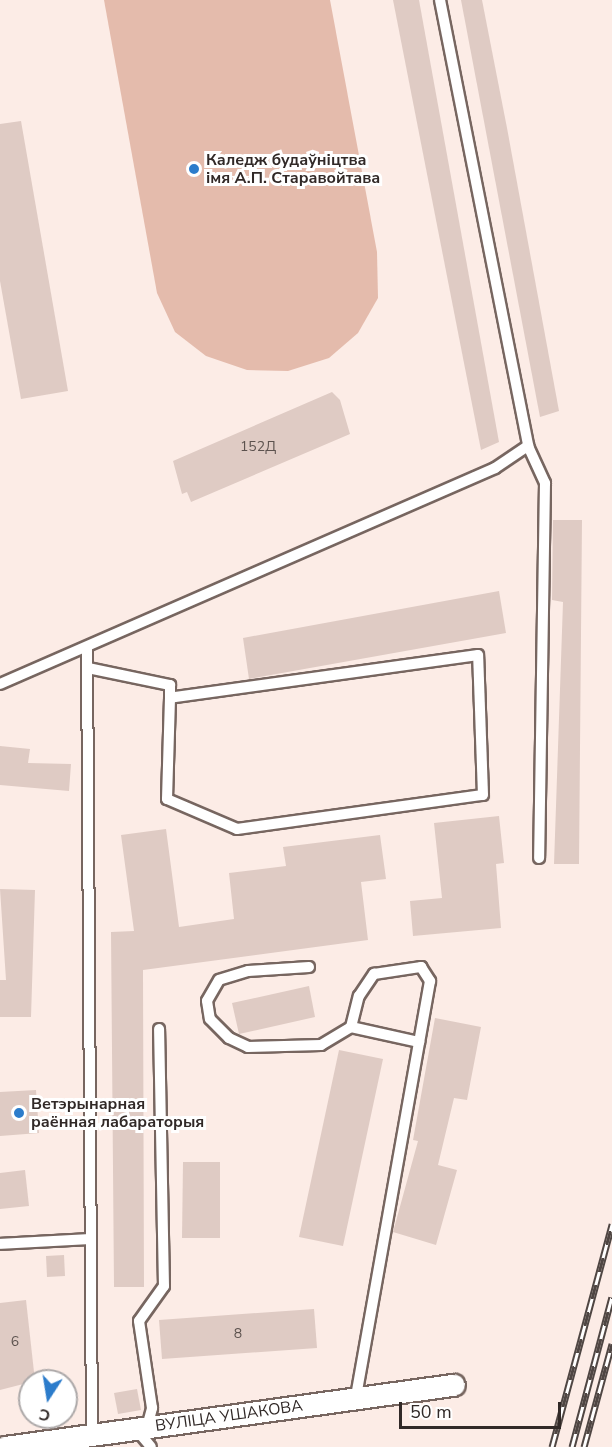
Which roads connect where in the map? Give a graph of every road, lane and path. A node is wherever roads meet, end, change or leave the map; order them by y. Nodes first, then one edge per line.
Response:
1 (440, 0) edge
2 (528, 446) junction
3 (87, 647) junction
4 (88, 668) junction
5 (0, 684) edge
6 (170, 698) junction
7 (539, 858) dead end
8 (309, 967) dead end
9 (351, 1027) junction
10 (159, 1029) dead end
11 (419, 1042) junction
12 (90, 1239) junction
13 (0, 1244) edge
14 (454, 1385) dead end
15 (355, 1400) junction
16 (92, 1433) junction
17 (145, 1434) edge
18 (4, 1447) edge

1 - 2 lane
2 - 3 lane
2 - 7 lane
3 - 4 lane
3 - 5 lane
4 - 6 lane
4 - 12 lane
6 - 6 lane
8 - 9 lane
9 - 11 lane
9 - 11 lane
10 - 17 lane
11 - 15 lane
12 - 13 lane
12 - 16 lane
14 - 15 street, ВУЛІЦА УШАКОВА
15 - 17 street, ВУЛІЦА УШАКОВА
16 - 17 street, ВУЛІЦА УШАКОВА
16 - 18 street, ВУЛІЦА УШАКОВА

